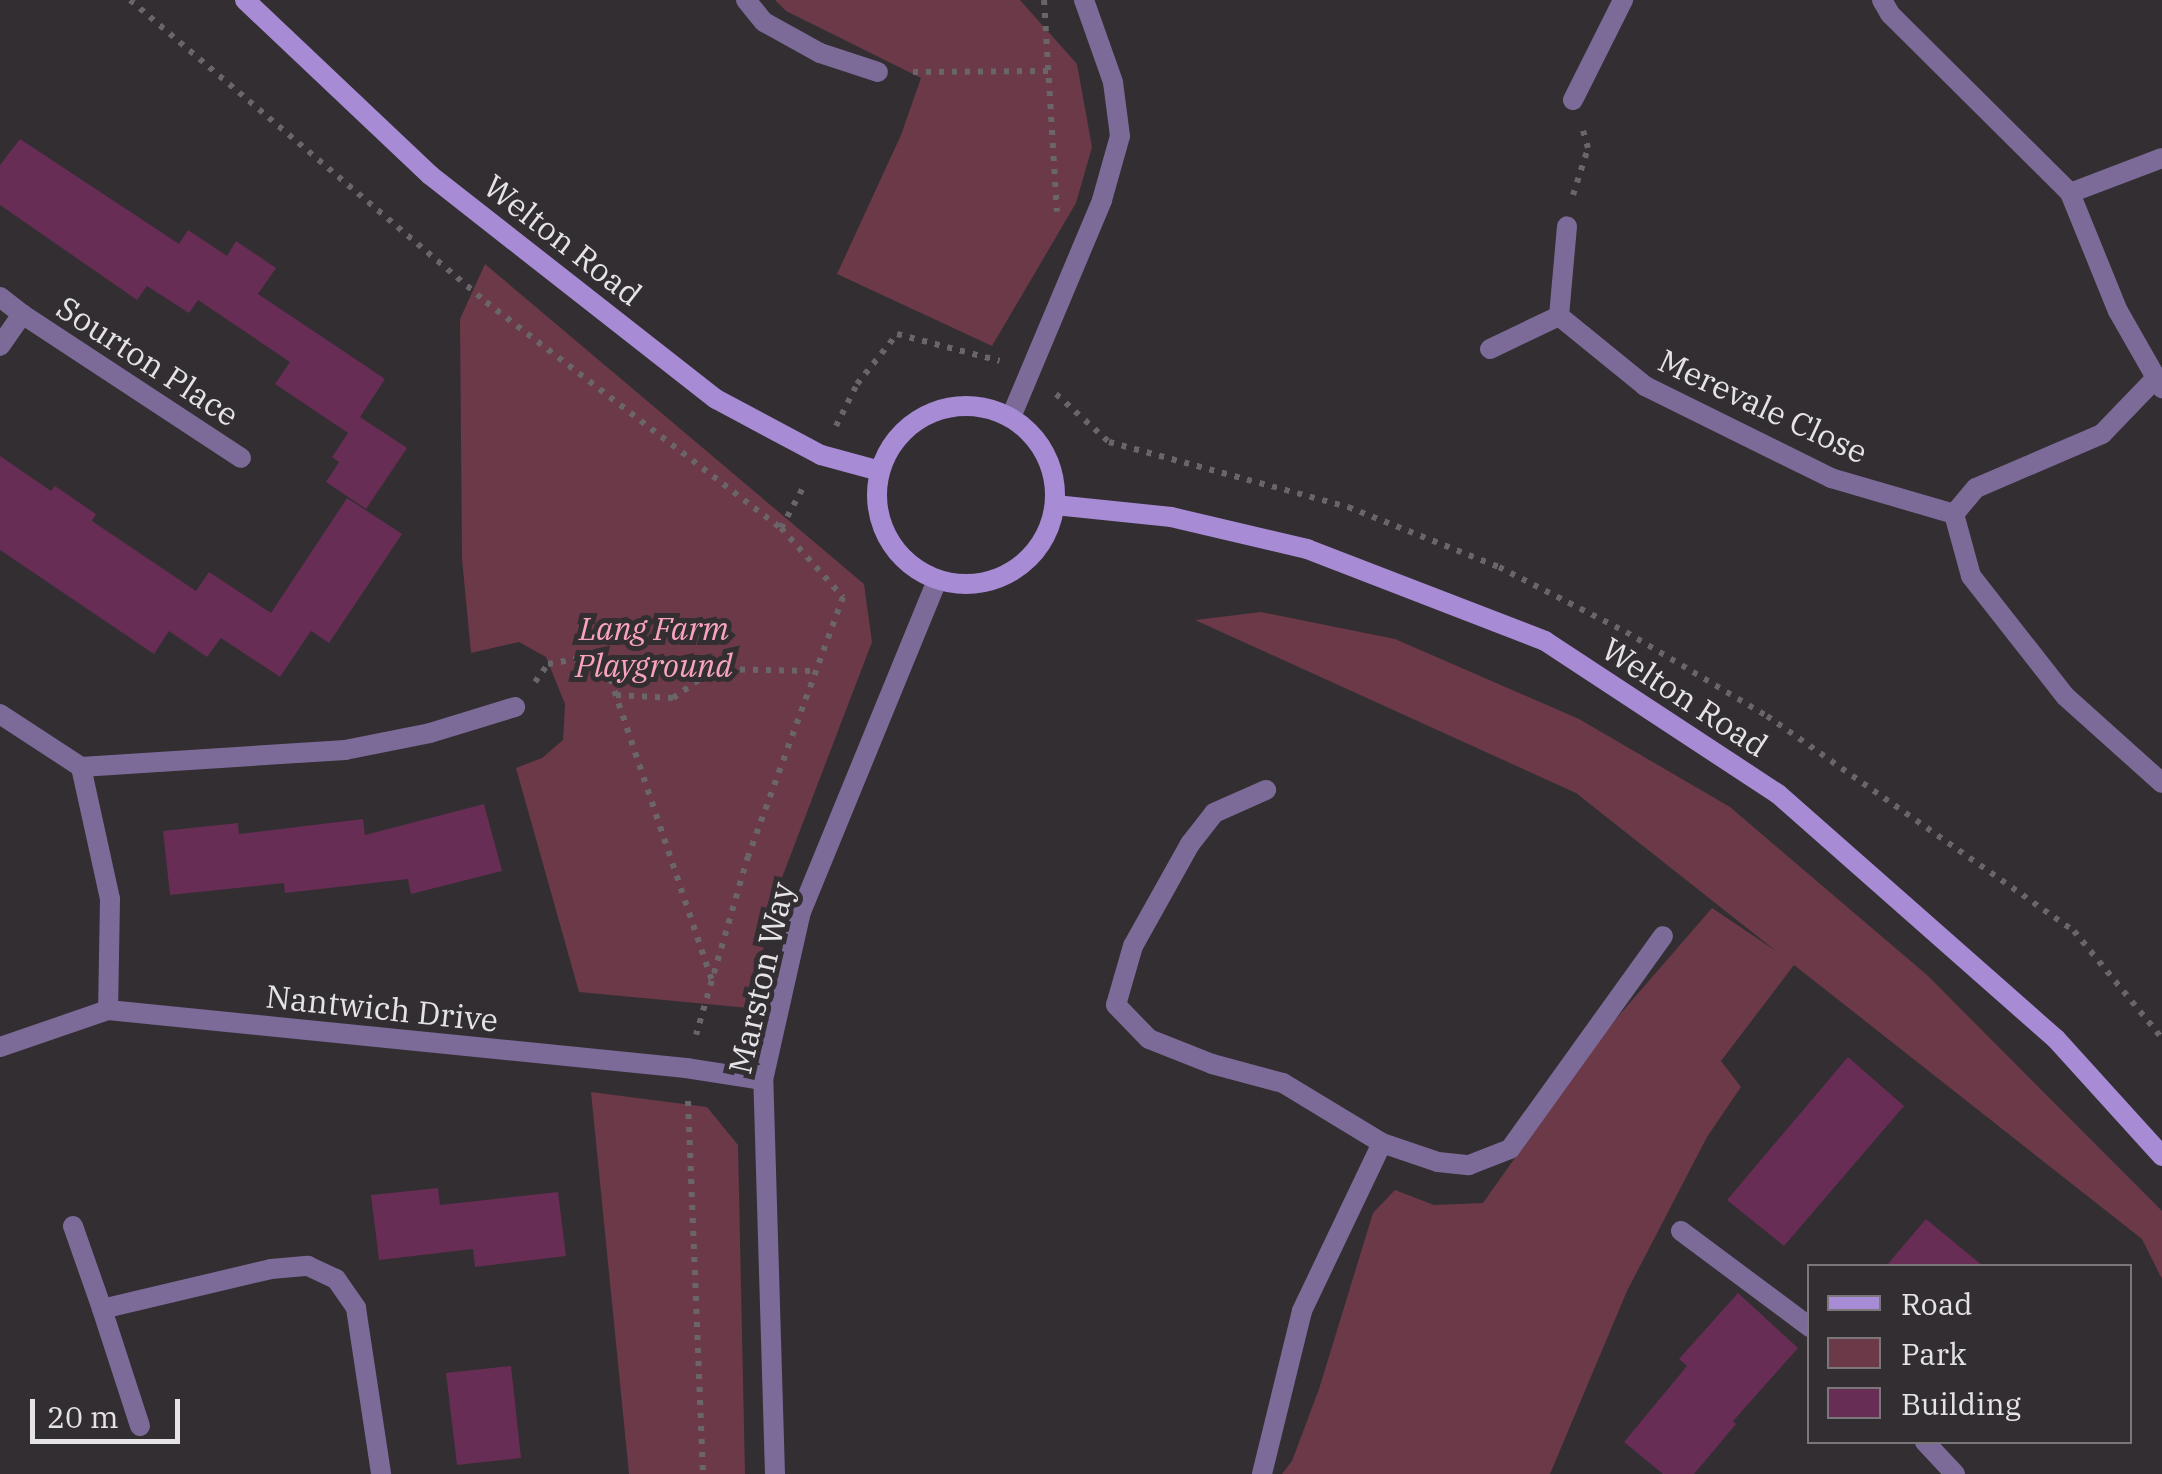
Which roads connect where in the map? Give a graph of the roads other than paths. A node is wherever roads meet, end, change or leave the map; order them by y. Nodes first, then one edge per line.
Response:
1 (246, 0) edge
2 (746, 0) edge
3 (1084, 0) edge
4 (1623, 0) edge
5 (1882, 0) edge
6 (878, 72) road end
7 (1572, 100) road end
8 (2162, 158) edge
9 (2070, 193) junction
10 (1567, 226) road end
11 (0, 298) edge
12 (22, 314) junction
13 (1560, 316) junction
14 (0, 346) edge
15 (1490, 348) dead end
16 (2158, 384) edge
17 (1010, 416) junction
18 (241, 458) dead end
19 (880, 471) junction
20 (1055, 505) junction
21 (1954, 514) junction
22 (937, 580) junction
23 (516, 706) road end
24 (0, 714) edge
25 (81, 767) junction
26 (2162, 783) edge
27 (1266, 790) dead end
28 (1662, 936) dead end
29 (108, 1010) junction
30 (0, 1047) edge
31 (763, 1080) junction
32 (1382, 1143) junction
33 (2162, 1156) edge
34 (73, 1226) dead end
35 (1681, 1231) dead end
36 (102, 1309) junction
37 (1807, 1325) edge
38 (140, 1426) dead end
39 (1926, 1444) edge
40 (381, 1474) edge
41 (776, 1474) edge
42 (1262, 1474) edge
43 (1955, 1474) edge

1 - 19 street, Welton Road
2 - 6 street
3 - 17 street
4 - 7 street
5 - 9 street
8 - 9 street
9 - 16 street
10 - 13 street
11 - 12 street, Sourton Place
12 - 14 street, Sourton Place
12 - 18 street, Sourton Place
13 - 15 street
13 - 21 street, Merevale Close
16 - 21 street
17 - 19 street
17 - 20 street
19 - 22 street
20 - 22 street
20 - 33 street, Welton Road
21 - 26 street
22 - 31 street, Marston Way
23 - 25 street
24 - 25 street
25 - 29 street
27 - 32 street
28 - 32 street
29 - 30 street, Nantwich Drive
29 - 31 street, Nantwich Drive
31 - 41 street, Marston Way
32 - 42 street
34 - 36 street
35 - 37 street
36 - 38 street
36 - 40 street
39 - 43 street

